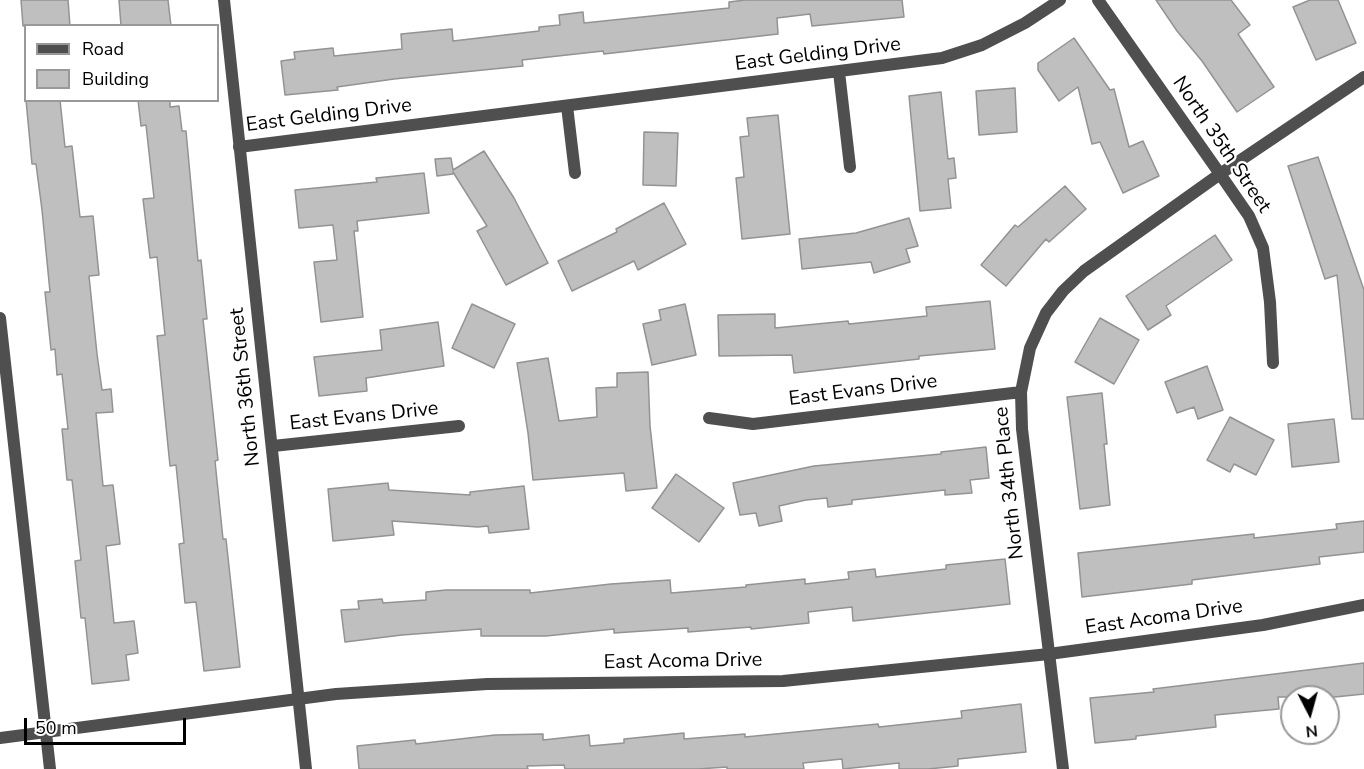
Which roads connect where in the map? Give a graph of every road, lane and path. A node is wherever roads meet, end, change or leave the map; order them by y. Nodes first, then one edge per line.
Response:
1 (224, 0) edge
2 (1060, 0) edge
3 (1098, 0) edge
4 (838, 72) junction
5 (1364, 77) edge
6 (567, 106) junction
7 (239, 147) junction
8 (850, 167) dead end
9 (575, 173) dead end
10 (1221, 174) junction
11 (0, 318) edge
12 (1273, 363) dead end
13 (1021, 392) junction
14 (709, 418) dead end
15 (459, 426) dead end
16 (273, 446) junction
17 (1364, 605) edge
18 (1049, 654) junction
19 (298, 699) junction
20 (46, 733) junction
21 (0, 738) edge
22 (50, 769) edge
23 (306, 769) edge
24 (1063, 769) edge

1 - 7 street, North 36th Street
2 - 4 street, East Gelding Drive
3 - 10 street, North 35th Street
4 - 6 street, East Gelding Drive
4 - 8 street
5 - 10 street
6 - 7 street, East Gelding Drive
6 - 9 street
7 - 16 street, North 36th Street
10 - 12 street, North 35th Street
10 - 13 street, North 34th Place
11 - 20 street
13 - 14 street, East Evans Drive
13 - 18 street, North 34th Place
15 - 16 street, East Evans Drive
16 - 19 street, North 36th Street
17 - 18 street, East Acoma Drive
18 - 19 street, East Acoma Drive
18 - 24 street, North 34th Place
19 - 20 street, East Acoma Drive
19 - 23 street, North 36th Street
20 - 21 street, East Acoma Drive
20 - 22 street

